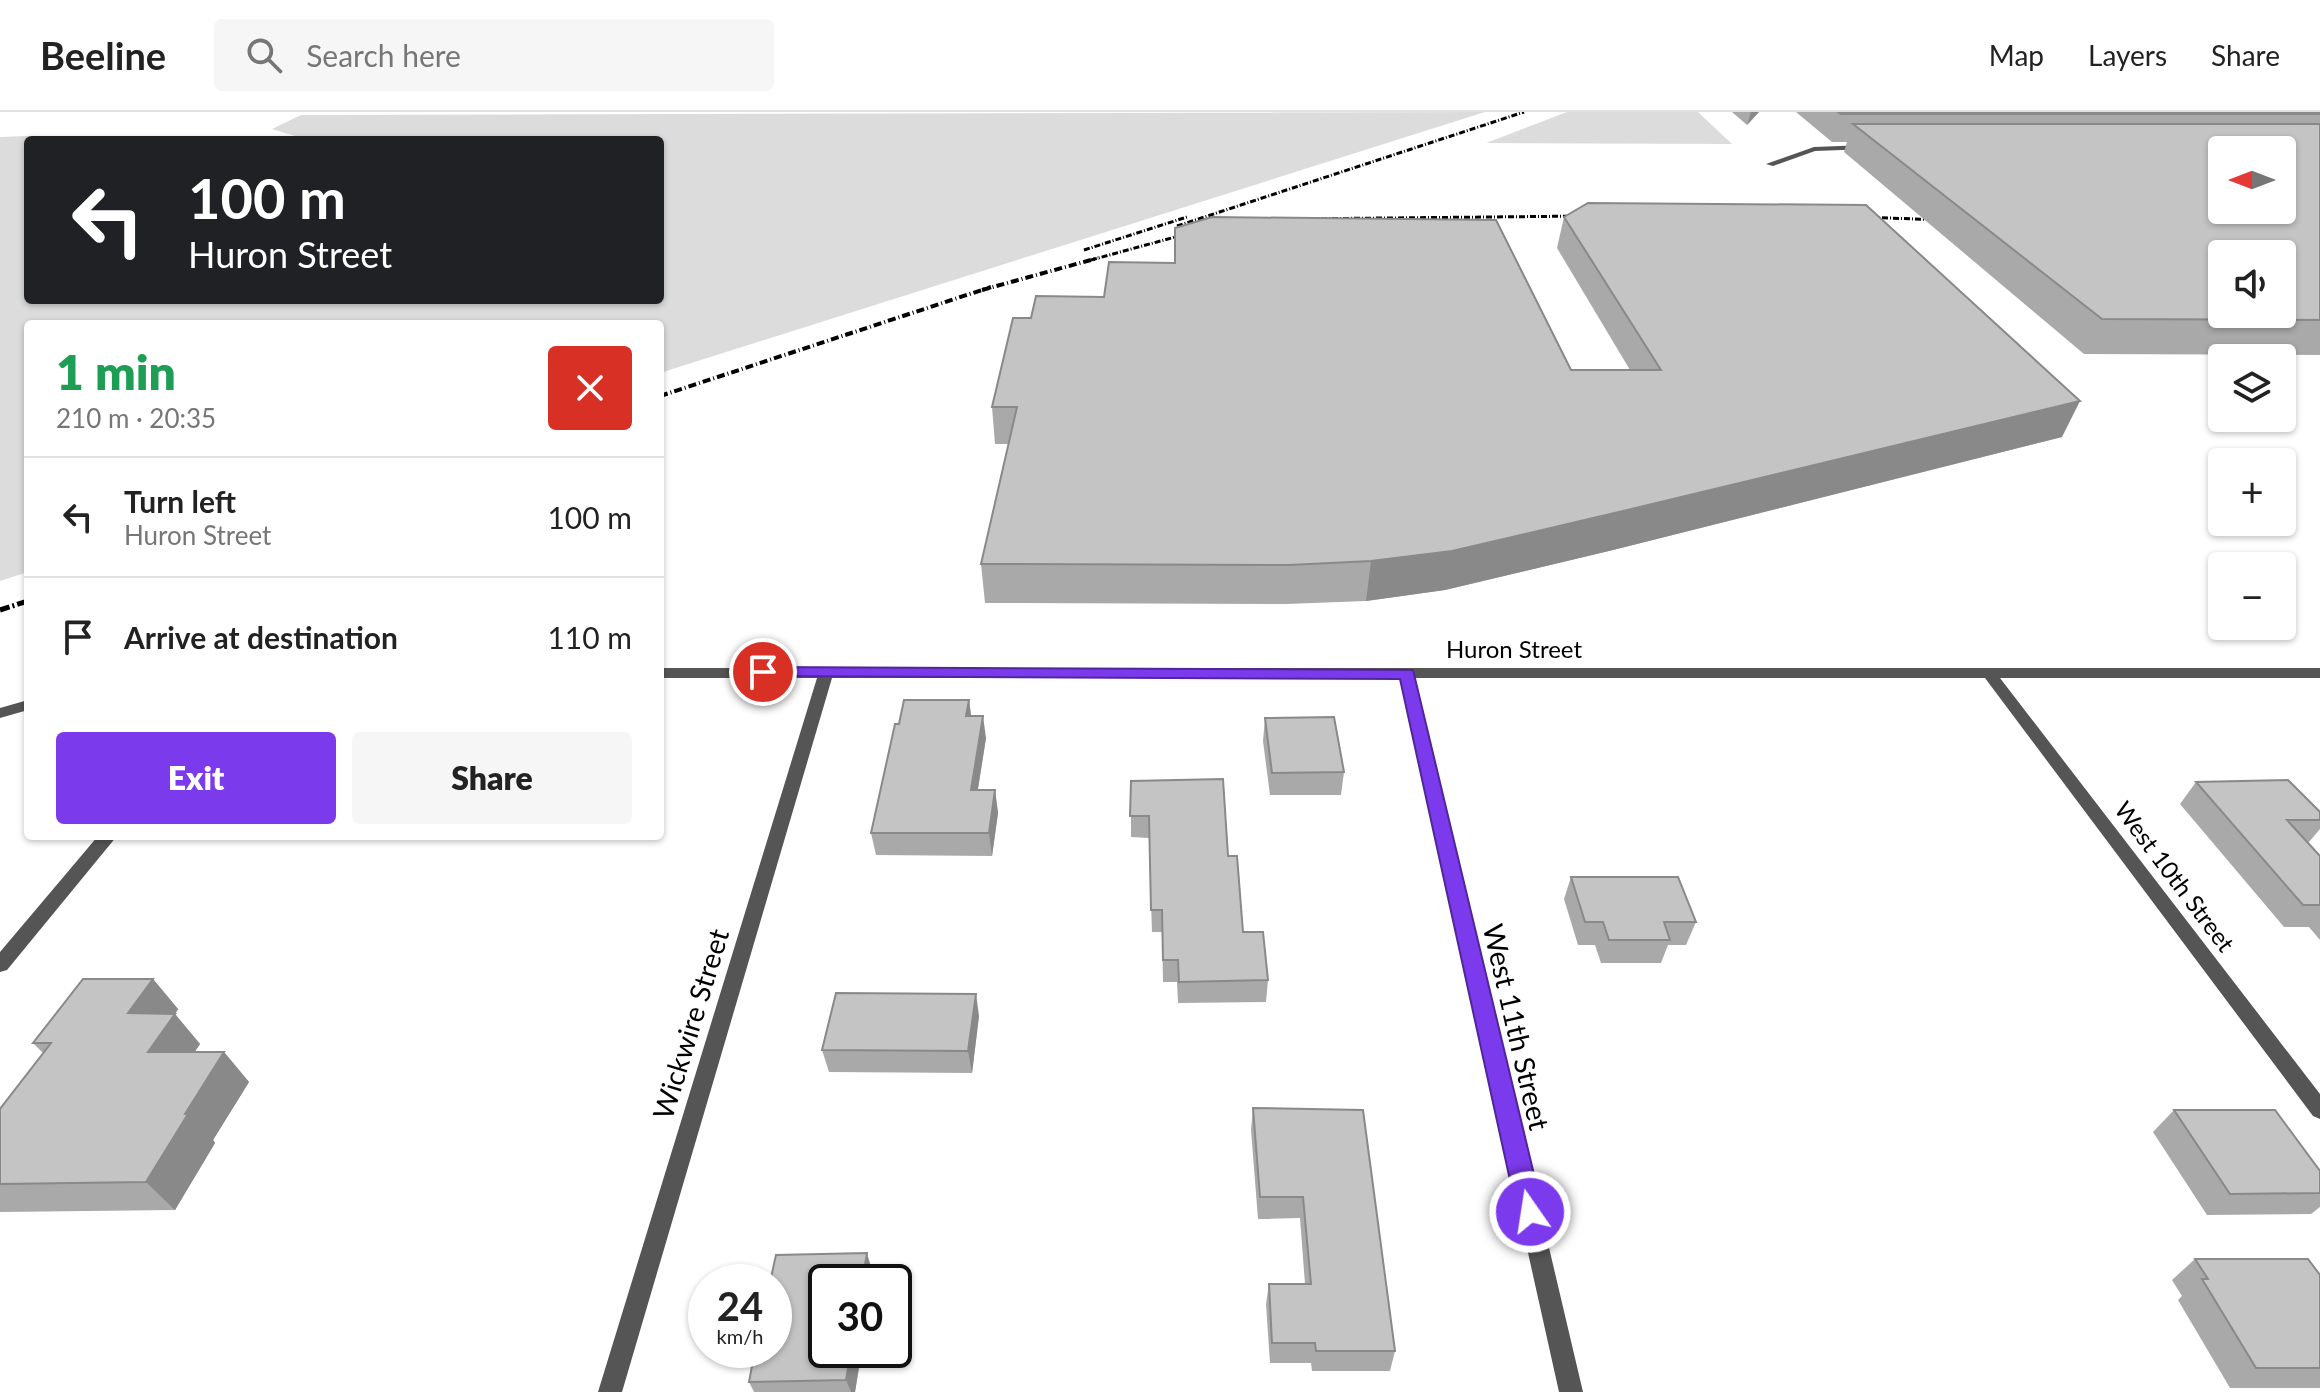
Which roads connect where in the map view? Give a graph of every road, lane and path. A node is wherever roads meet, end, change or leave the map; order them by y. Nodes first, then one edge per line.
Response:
1 (1877, 147) edge
2 (1770, 164) dead end
3 (826, 672) junction
4 (664, 673) edge
5 (1989, 673) junction
6 (2320, 673) edge
7 (1407, 674) junction
8 (24, 706) edge
9 (0, 713) edge
10 (105, 840) edge
11 (0, 965) edge
12 (2320, 1110) edge
13 (610, 1392) edge
14 (1571, 1392) edge

1 - 2 street
3 - 4 street, Huron Street
3 - 7 street, Huron Street
3 - 13 street, Wickwire Street
5 - 6 street, Huron Street
5 - 7 street, Huron Street
5 - 12 street, West 10th Street
7 - 14 street, West 11th Street
8 - 9 street
10 - 11 street

